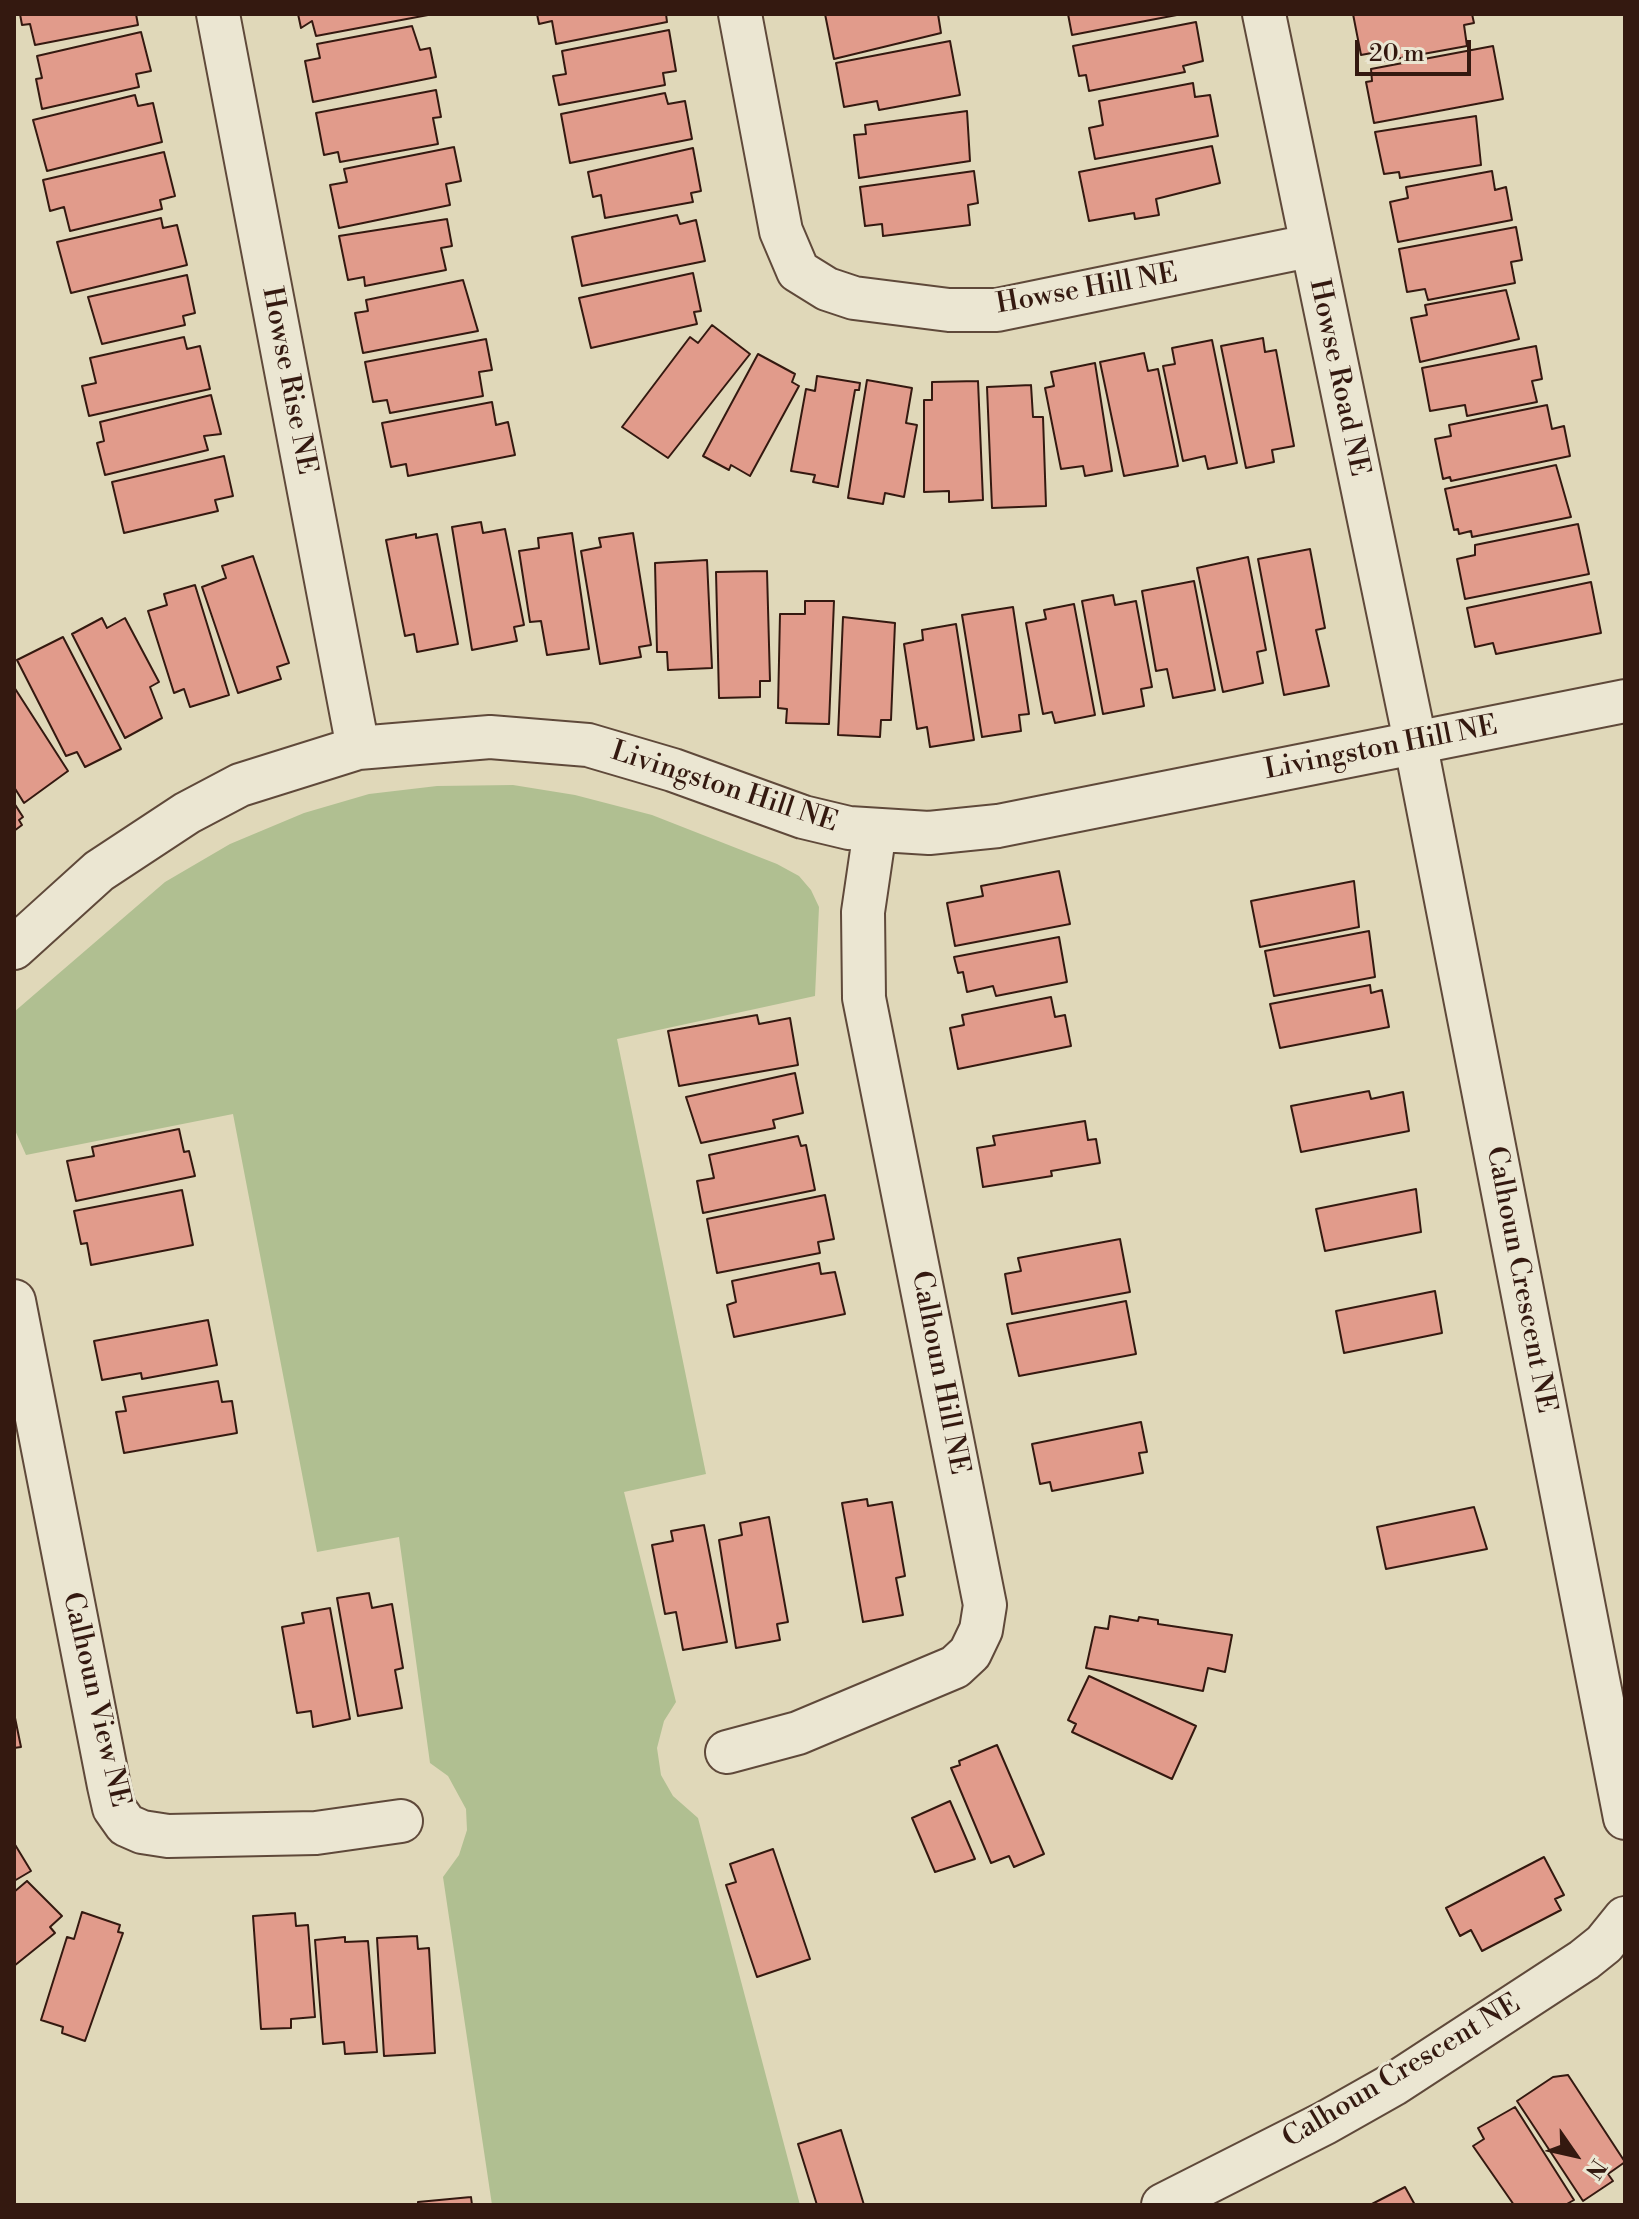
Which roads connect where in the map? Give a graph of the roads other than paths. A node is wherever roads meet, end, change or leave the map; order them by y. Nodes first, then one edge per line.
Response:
1 (218, 14) edge
2 (740, 14) edge
3 (1264, 14) edge
4 (1309, 246) junction
5 (1625, 701) edge
6 (1415, 741) junction
7 (358, 748) junction
8 (875, 830) junction
9 (14, 948) edge
10 (14, 1301) edge
11 (727, 1752) dead end
12 (1625, 1818) edge
13 (401, 1821) dead end
14 (1625, 1918) edge
15 (1163, 2205) edge

1 - 7 street, Howse Rise NE
2 - 4 street, Howse Hill NE
3 - 4 street, Howse Road NE
4 - 6 street, Howse Road NE
5 - 6 street, Livingston Hill NE
6 - 8 street, Livingston Hill NE
6 - 12 street, Calhoun Crescent NE
7 - 8 street, Livingston Hill NE
7 - 9 street, Livingston Hill NE
8 - 11 street, Calhoun Hill NE
10 - 13 street, Calhoun View NE
14 - 15 street, Calhoun Crescent NE

